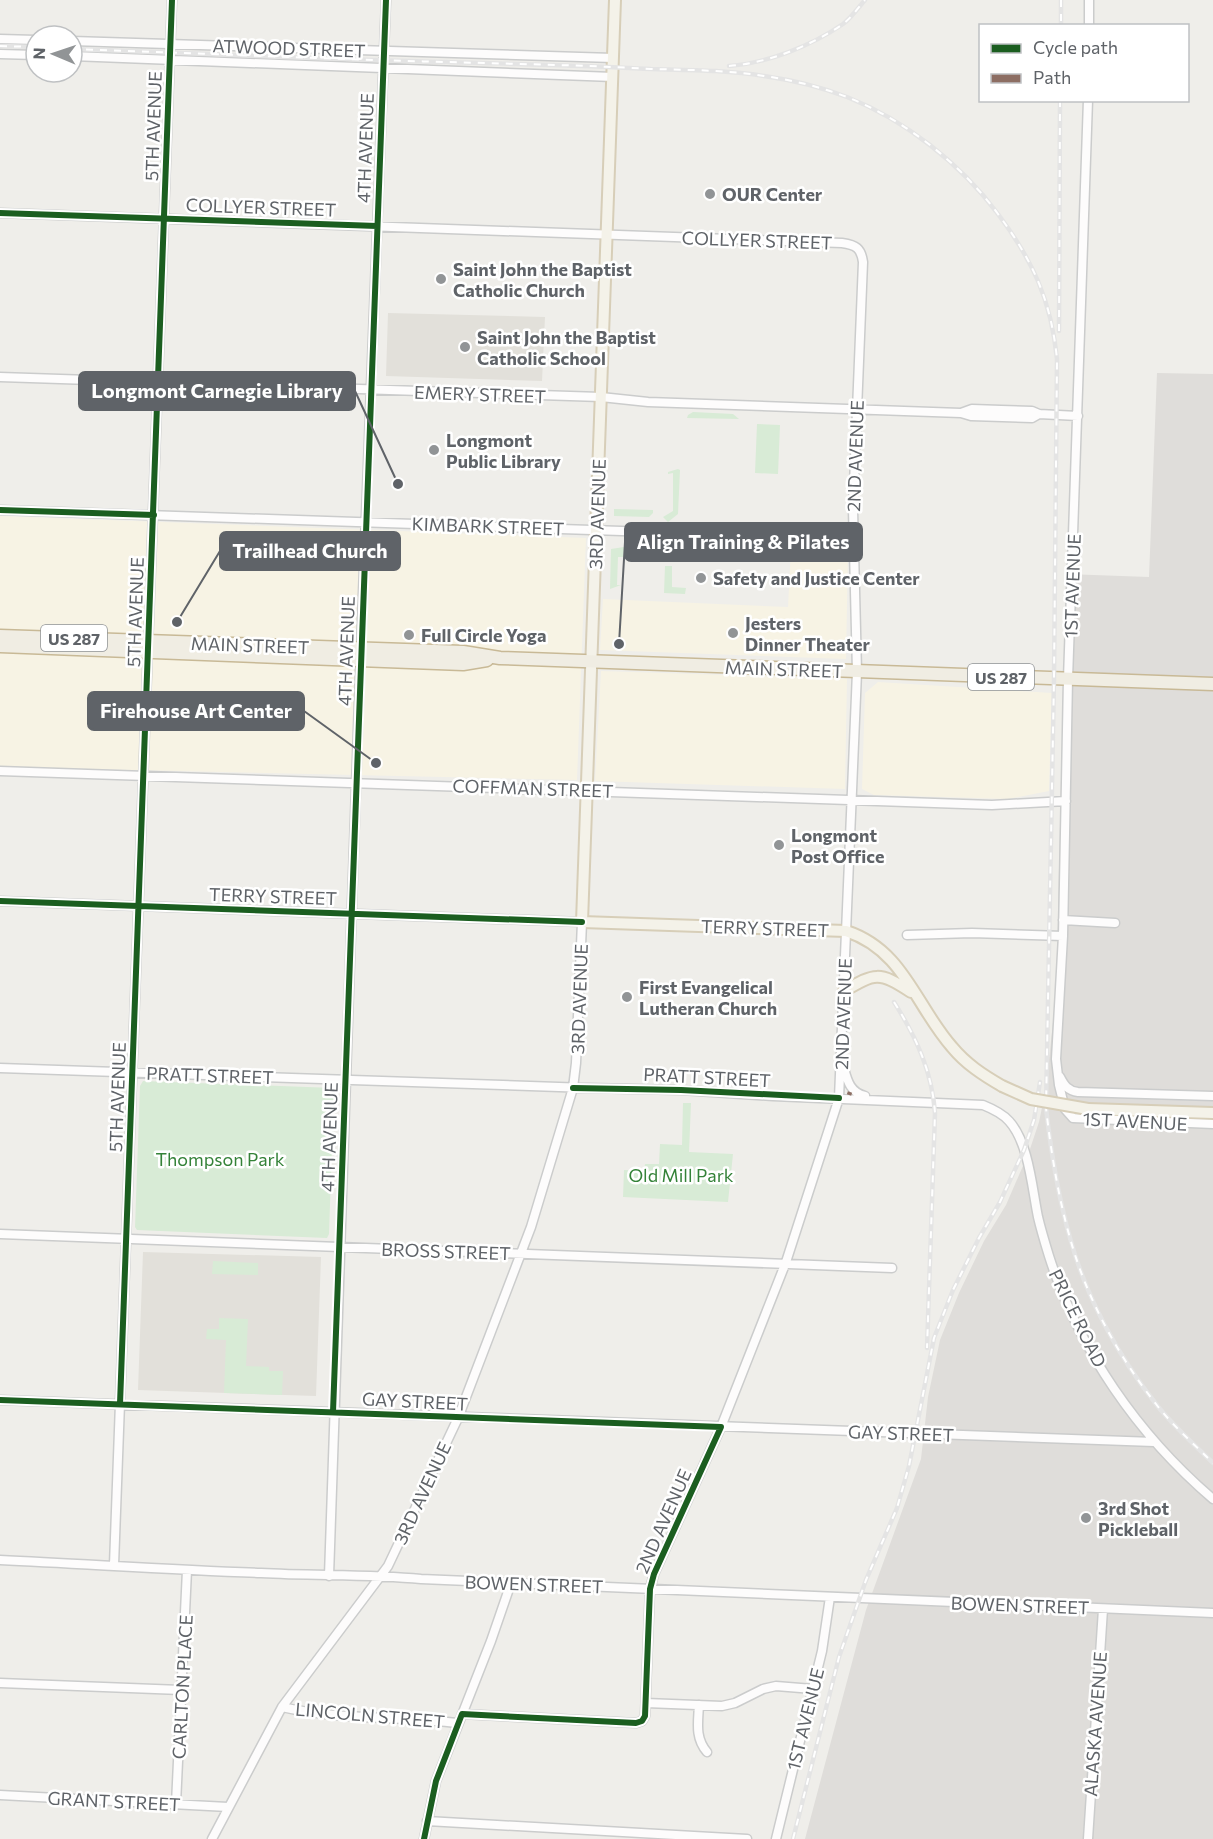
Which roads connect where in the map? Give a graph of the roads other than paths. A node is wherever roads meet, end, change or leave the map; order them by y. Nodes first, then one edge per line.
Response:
1 (172, 0) edge
2 (386, 0) edge
3 (615, 0) edge
4 (1089, 0) edge
5 (1089, 24) edge
6 (0, 39) edge
7 (24, 40) edge
8 (84, 41) edge
9 (171, 44) junction
10 (383, 51) junction
11 (0, 54) edge
12 (24, 55) edge
13 (84, 56) edge
14 (613, 58) junction
15 (170, 59) junction
16 (383, 67) junction
17 (613, 77) junction
18 (1088, 102) edge
19 (0, 213) edge
20 (164, 219) junction
21 (377, 226) junction
22 (607, 234) junction
23 (862, 253) joint
24 (0, 377) edge
25 (158, 383) junction
26 (370, 390) junction
27 (601, 397) junction
28 (857, 410) junction
29 (1078, 416) junction
30 (0, 510) edge
31 (154, 515) junction
32 (366, 522) junction
33 (596, 530) junction
34 (652, 532) dead end
35 (738, 537) dead end
36 (853, 541) junction
37 (0, 636) edge
38 (0, 646) edge
39 (148, 646) junction
40 (361, 654) junction
41 (591, 662) junction
42 (857, 672) junction
43 (1068, 679) junction
44 (1213, 684) edge
45 (0, 771) edge
46 (144, 776) junction
47 (356, 783) junction
48 (586, 790) junction
49 (852, 800) junction
50 (1066, 801) junction
51 (0, 901) edge
52 (139, 906) junction
53 (352, 914) junction
54 (1063, 920) junction
55 (582, 922) junction
56 (1115, 923) dead end
57 (846, 931) junction
58 (906, 935) dead end
59 (1063, 936) junction
60 (844, 991) junction
61 (915, 995) junction
62 (841, 1057) junction
63 (0, 1068) edge
64 (1057, 1071) junction
65 (132, 1073) junction
66 (346, 1080) junction
67 (573, 1088) junction
68 (1213, 1096) edge
69 (839, 1098) junction
70 (880, 1100) junction
71 (995, 1109) joint
72 (1213, 1113) edge
73 (1213, 1124) edge
74 (0, 1234) edge
75 (126, 1239) junction
76 (340, 1247) junction
77 (521, 1254) junction
78 (786, 1262) junction
79 (892, 1268) dead end
80 (0, 1400) edge
81 (120, 1404) junction
82 (333, 1412) junction
83 (458, 1418) junction
84 (721, 1426) junction
85 (1154, 1442) junction
86 (1213, 1499) edge
87 (0, 1560) edge
88 (114, 1565) junction
89 (187, 1570) junction
90 (329, 1576) junction
91 (382, 1576) junction
92 (512, 1583) junction
93 (650, 1589) junction
94 (830, 1597) junction
95 (1103, 1609) junction
96 (1213, 1613) edge
97 (0, 1683) edge
98 (813, 1689) junction
99 (181, 1690) junction
100 (646, 1703) junction
101 (699, 1705) junction
102 (282, 1707) junction
103 (462, 1714) junction
104 (458, 1723) junction
105 (707, 1752) dead end
106 (0, 1795) edge
107 (176, 1804) junction
108 (228, 1807) junction
109 (427, 1821) junction
110 (212, 1839) edge
111 (424, 1839) edge
112 (747, 1839) edge
113 (776, 1839) edge
114 (1088, 1839) edge

1 - 9 street, 5TH AVENUE
2 - 10 street, 4TH AVENUE
3 - 14 main road, 3RD AVENUE
4 - 5 street
6 - 7 street
8 - 9 street, ATWOOD STREET
9 - 10 street, ATWOOD STREET
9 - 15 street, 5TH AVENUE
10 - 14 street, ATWOOD STREET
10 - 16 street, 4TH AVENUE
11 - 12 street
13 - 15 street, ATWOOD STREET
14 - 17 main road, 3RD AVENUE
15 - 16 street, ATWOOD STREET
15 - 20 street, 5TH AVENUE
16 - 17 street, ATWOOD STREET
16 - 21 street, 4TH AVENUE
17 - 22 main road, 3RD AVENUE
18 - 29 street, 1ST AVENUE
19 - 20 street, COLLYER STREET
20 - 21 street, COLLYER STREET
20 - 25 street, 5TH AVENUE
21 - 22 street, COLLYER STREET
21 - 26 street, 4TH AVENUE
22 - 23 street, COLLYER STREET
22 - 27 main road, 3RD AVENUE
23 - 28 street, 2ND AVENUE
24 - 25 street, EMERY STREET
25 - 26 street, EMERY STREET
25 - 31 street, 5TH AVENUE
26 - 27 street, EMERY STREET
26 - 32 street, 4TH AVENUE
27 - 28 street, EMERY STREET
27 - 33 main road, 3RD AVENUE
28 - 29 street, EMERY STREET
28 - 36 street, 2ND AVENUE
29 - 43 street, 1ST AVENUE
30 - 31 street, KIMBARK STREET
31 - 32 street, KIMBARK STREET
31 - 39 street, 5TH AVENUE
32 - 33 street, KIMBARK STREET
32 - 40 street, 4TH AVENUE
33 - 34 street, KIMBARK STREET
33 - 41 main road, 3RD AVENUE
35 - 36 street
36 - 42 street, 2ND AVENUE
37 - 39 highway, MAIN STREET / US 287
38 - 39 highway, MAIN STREET / US 287
39 - 40 highway, MAIN STREET / US 287
39 - 46 street, 5TH AVENUE
40 - 41 highway, MAIN STREET / US 287
40 - 47 street, 4TH AVENUE
41 - 42 highway, MAIN STREET / US 287
41 - 48 main road, 3RD AVENUE
42 - 43 highway, MAIN STREET / US 287
42 - 49 street, 2ND AVENUE
43 - 44 highway, US 287
43 - 50 street, 1ST AVENUE
45 - 46 street, COFFMAN STREET
46 - 47 street, COFFMAN STREET
46 - 52 street, 5TH AVENUE
47 - 48 street, COFFMAN STREET
47 - 53 street, 4TH AVENUE
48 - 49 street, COFFMAN STREET
48 - 55 main road, 3RD AVENUE
49 - 50 street, COFFMAN STREET
49 - 57 street, 2ND AVENUE
50 - 54 street, 1ST AVENUE
51 - 52 street, TERRY STREET
52 - 53 street, TERRY STREET
52 - 65 street, 5TH AVENUE
53 - 55 street, TERRY STREET
53 - 66 street, 4TH AVENUE
54 - 56 street
54 - 59 street, 1ST AVENUE
55 - 57 main road, TERRY STREET
55 - 67 street, 3RD AVENUE
57 - 60 street, 2ND AVENUE
57 - 61 main road
58 - 59 street
59 - 64 street, 1ST AVENUE
60 - 61 main road
60 - 62 street, 2ND AVENUE
61 - 72 main road, bridge
62 - 69 street, 2ND AVENUE
62 - 70 street
63 - 65 street, PRATT STREET
64 - 68 street, 1ST AVENUE
64 - 73 street, 1ST AVENUE
65 - 66 street, PRATT STREET
65 - 75 street, 5TH AVENUE
66 - 67 street, PRATT STREET
66 - 76 street, 4TH AVENUE
67 - 69 street, PRATT STREET
67 - 77 street, 3RD AVENUE
69 - 70 street, PRATT STREET
69 - 78 street, 2ND AVENUE
70 - 71 street, PRATT STREET
71 - 85 street, PRICE ROAD
74 - 75 street, BROSS STREET
75 - 76 street, BROSS STREET
75 - 81 street, 5TH AVENUE
76 - 77 street, BROSS STREET
76 - 82 street, 4TH AVENUE
77 - 78 street, BROSS STREET
77 - 83 street, 3RD AVENUE
78 - 79 street, BROSS STREET
78 - 84 street, 2ND AVENUE
80 - 81 street, GAY STREET
81 - 82 street, GAY STREET
81 - 88 street, 5TH AVENUE
82 - 83 street, GAY STREET
82 - 90 street, 4TH AVENUE
83 - 84 street, GAY STREET
83 - 91 street, 3RD AVENUE
84 - 85 street, GAY STREET
84 - 93 street, 2ND AVENUE
85 - 86 street, PRICE ROAD
87 - 88 street, BOWEN STREET
88 - 89 street, BOWEN STREET
89 - 90 street, BOWEN STREET
89 - 99 street, CARLTON PLACE
90 - 91 street, BOWEN STREET
91 - 92 street, BOWEN STREET
91 - 102 street, 3RD AVENUE
92 - 93 street, BOWEN STREET
92 - 103 street
93 - 94 street, BOWEN STREET
93 - 100 street, 2ND AVENUE
94 - 95 street, BOWEN STREET
94 - 98 street, 1ST AVENUE
95 - 96 street, BOWEN STREET
95 - 114 street, ALASKA AVENUE
97 - 99 street
98 - 101 street
98 - 113 street, 1ST AVENUE
99 - 107 street, CARLTON PLACE
100 - 101 street
100 - 103 street, LINCOLN STREET
101 - 105 street
102 - 104 street, LINCOLN STREET
102 - 108 street, 3RD AVENUE
103 - 104 street
104 - 109 street
106 - 107 street, GRANT STREET
107 - 108 street, GRANT STREET
108 - 110 street, 3RD AVENUE
109 - 111 street
109 - 112 street

